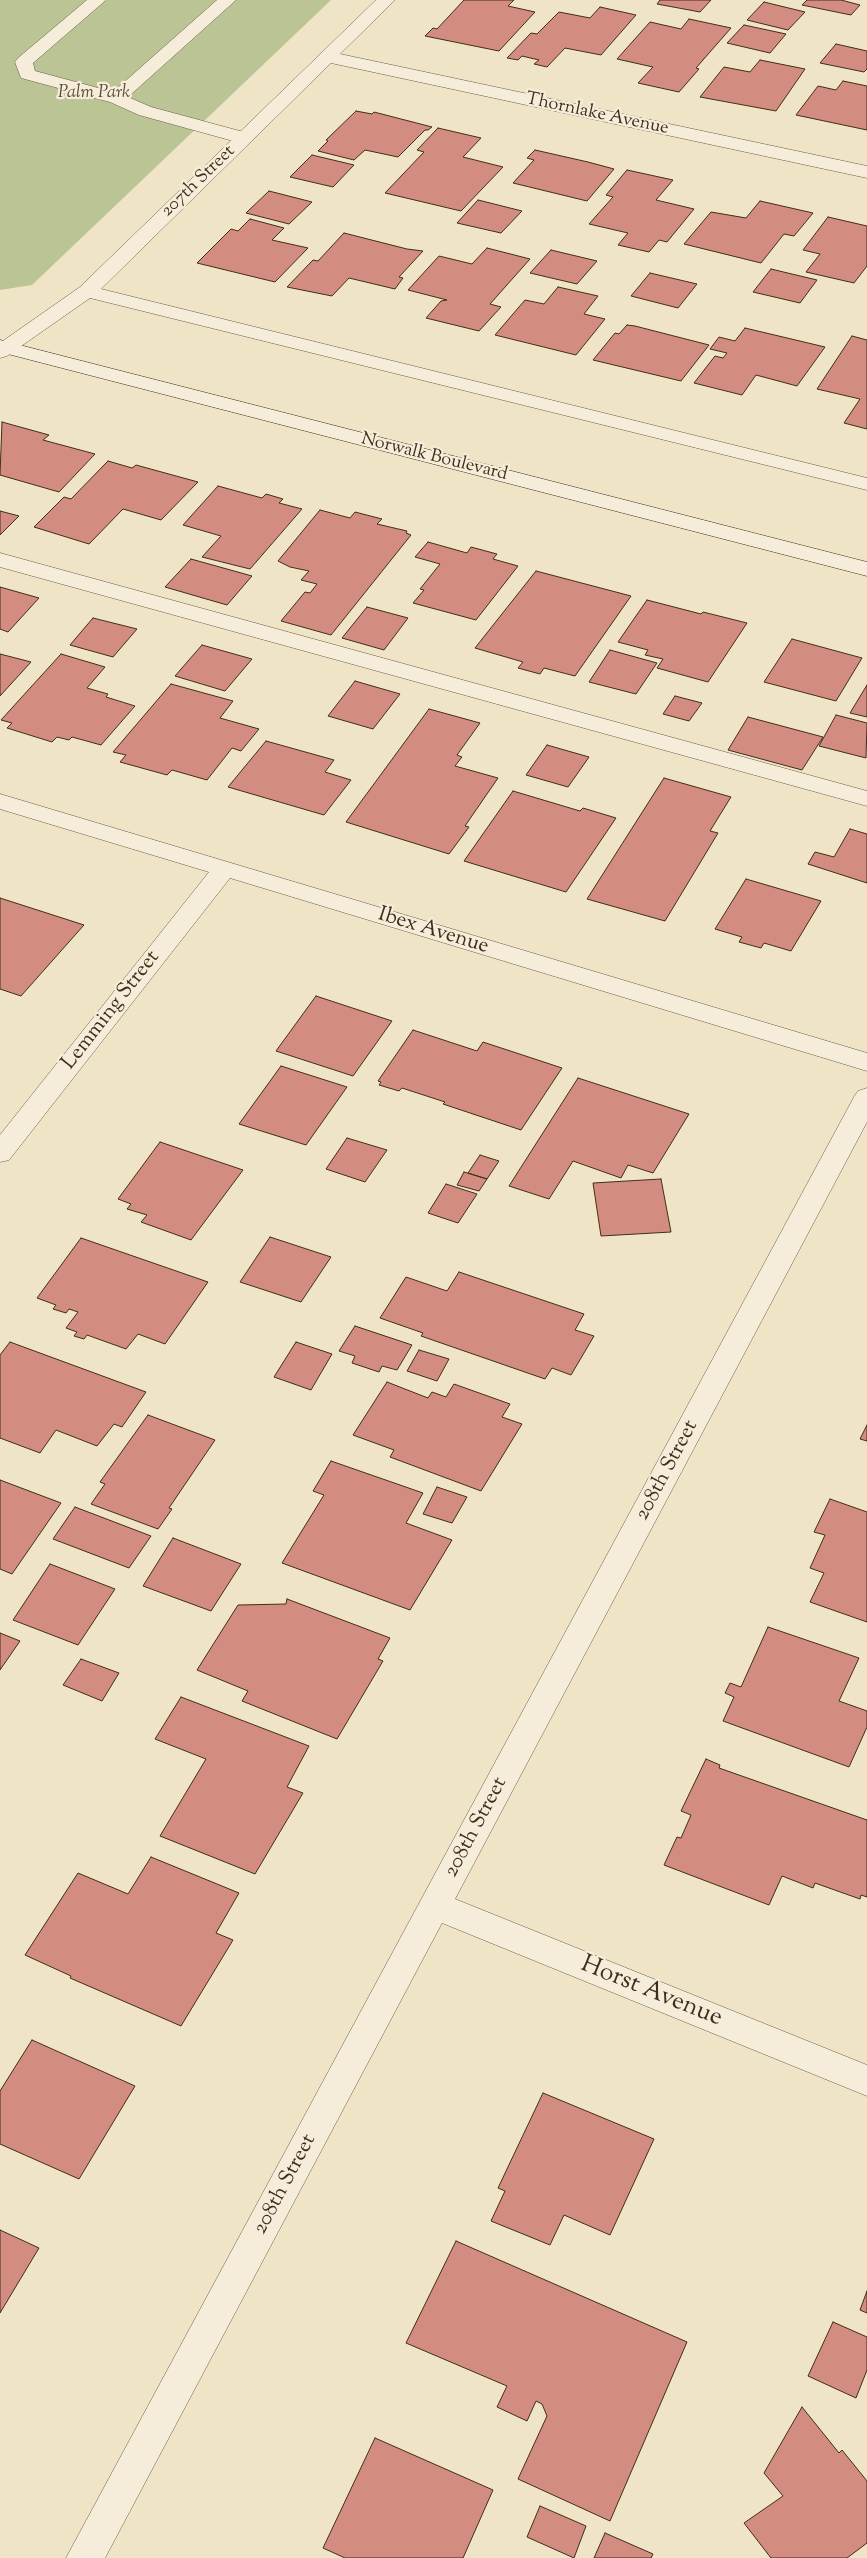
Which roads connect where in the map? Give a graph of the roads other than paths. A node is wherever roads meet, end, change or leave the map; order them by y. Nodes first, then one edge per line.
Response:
1 (97, 0) edge
2 (227, 0) edge
3 (386, 0) edge
4 (327, 58) junction
5 (116, 98) junction
6 (244, 138) junction
7 (867, 172) edge
8 (87, 291) junction
9 (2, 348) edge
10 (867, 484) edge
11 (0, 560) edge
12 (867, 570) edge
13 (867, 799) edge
14 (0, 801) edge
15 (224, 870) junction
16 (867, 1062) edge
17 (867, 1097) edge
18 (0, 1153) edge
19 (436, 1906) junction
20 (867, 2081) edge
21 (85, 2558) edge

1 - 5 street
2 - 5 street
3 - 4 street, 207th Street
4 - 6 street, 207th Street
4 - 7 street, Thornlake Avenue
5 - 6 street
6 - 8 street, 207th Street
8 - 9 street, 207th Street
8 - 10 street
9 - 12 street, Norwalk Boulevard
11 - 13 street
14 - 15 street, Ibex Avenue
15 - 16 street, Ibex Avenue
15 - 18 street, Lemming Street
17 - 19 street, 208th Street
19 - 20 street, Horst Avenue
19 - 21 street, 208th Street

